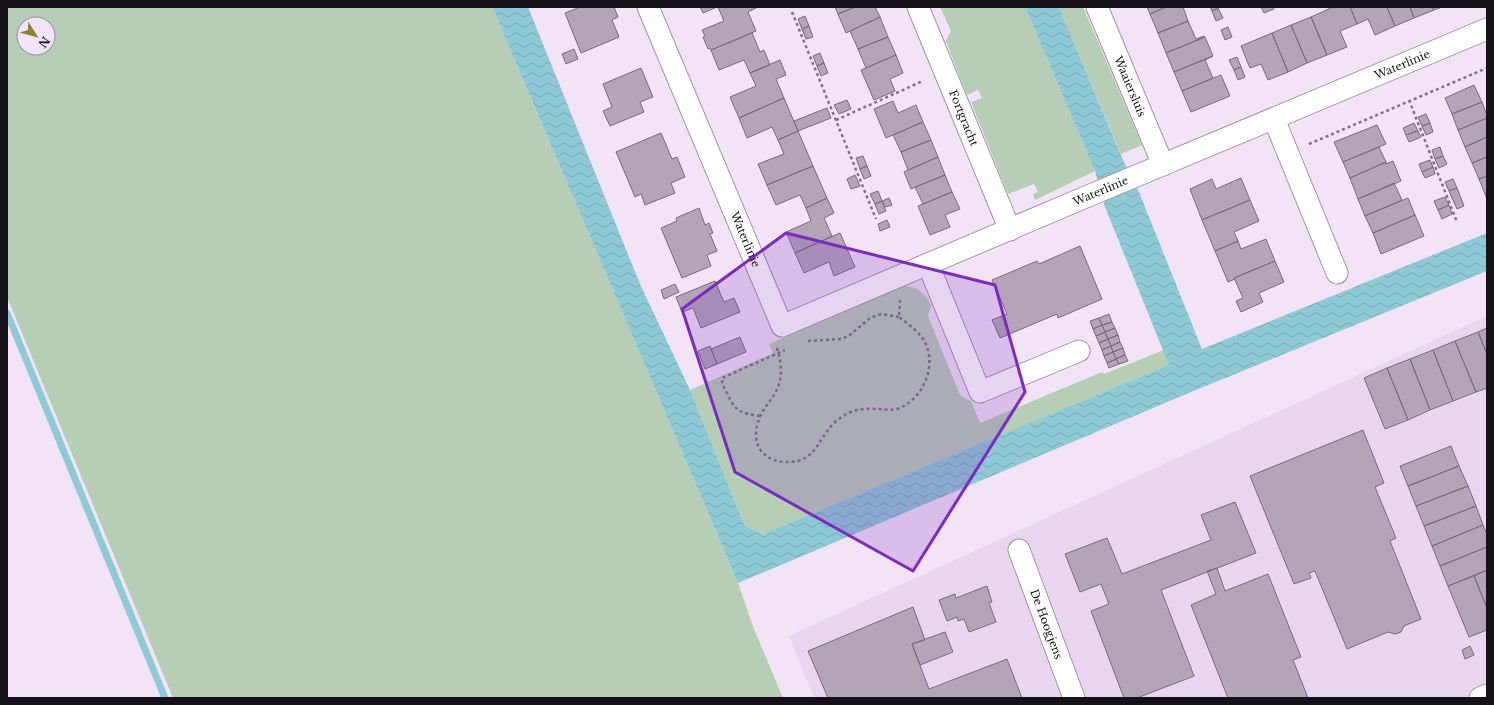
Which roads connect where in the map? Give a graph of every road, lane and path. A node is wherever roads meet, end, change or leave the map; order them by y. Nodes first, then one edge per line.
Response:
1 (648, 7) edge
2 (918, 7) edge
3 (1098, 7) edge
4 (792, 12) dead end
5 (1487, 29) edge
6 (1487, 68) edge
7 (944, 72) junction
8 (1409, 100) junction
9 (1274, 119) junction
10 (836, 120) junction
11 (1288, 153) junction
12 (1163, 165) junction
13 (876, 219) dead end
14 (1457, 222) dead end
15 (1010, 230) junction
16 (928, 264) junction
17 (1337, 274) dead end
18 (894, 279) junction
19 (899, 317) junction
20 (782, 326) junction
21 (804, 343) dead end
22 (785, 350) dead end
23 (1079, 350) dead end
24 (778, 353) junction
25 (760, 416) junction
26 (1019, 550) dead end
27 (1487, 695) edge
28 (1074, 698) edge
29 (1480, 698) edge

1 - 20 street, Waterlinie
2 - 7 street, Fortgracht
3 - 12 street, Waaiersluis
4 - 10 path
5 - 9 street, Waterlinie
6 - 8 path
7 - 10 path
7 - 15 street, Fortgracht
8 - 11 path
8 - 14 path
9 - 11 street
9 - 12 street, Waterlinie
10 - 13 path
11 - 17 street
12 - 15 street, Waterlinie
15 - 16 street, Waterlinie
16 - 18 street, Waterlinie
16 - 23 street
18 - 19 path
18 - 20 street, Waterlinie
19 - 21 path
19 - 25 path
20 - 24 path
22 - 24 path
24 - 25 path
24 - 25 path
26 - 28 street, De Hoogjens
27 - 29 street

